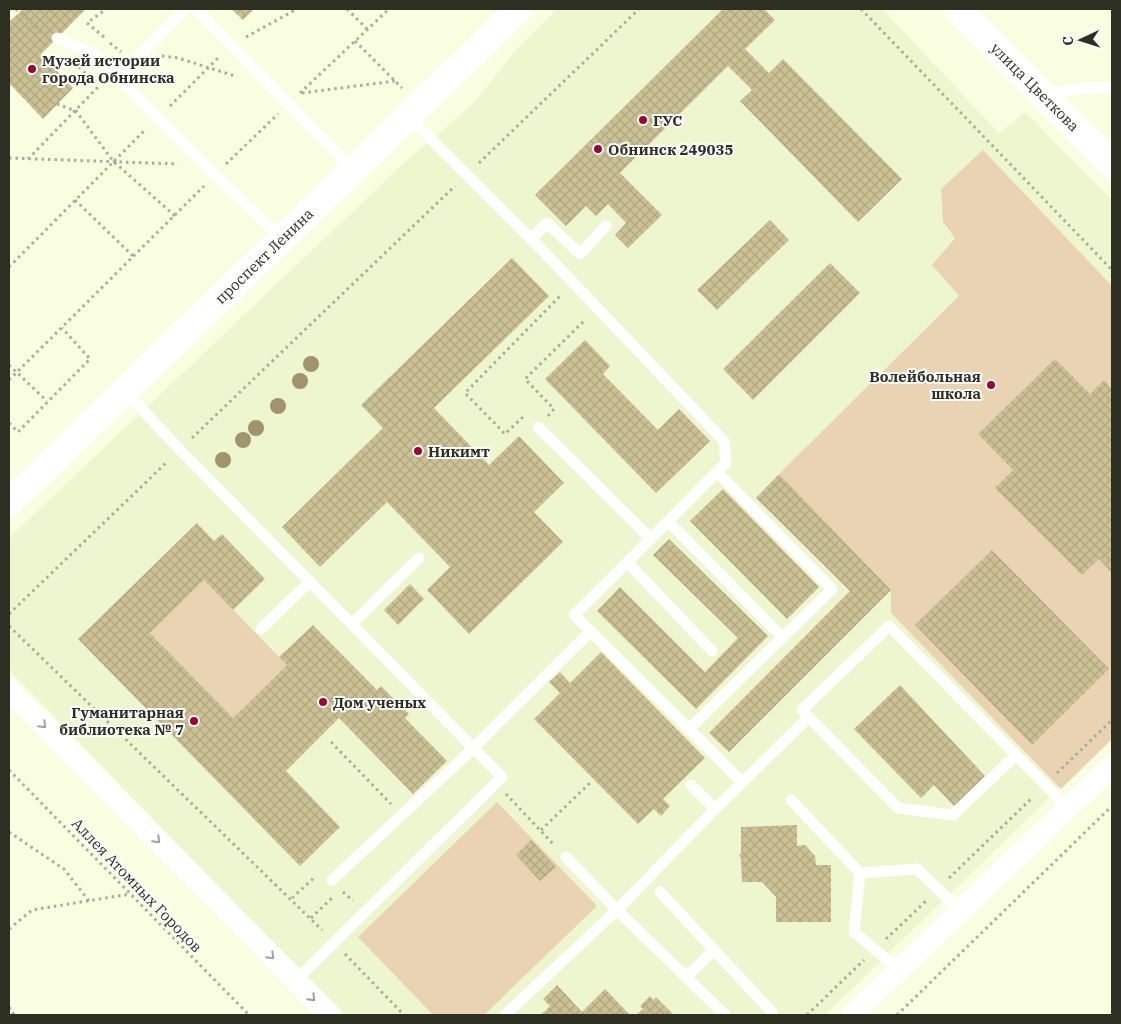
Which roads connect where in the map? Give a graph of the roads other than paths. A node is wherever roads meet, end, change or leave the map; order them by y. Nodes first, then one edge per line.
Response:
1 (185, 9) edge
2 (196, 9) edge
3 (519, 9) edge
4 (958, 9) edge
5 (57, 38) dead end
6 (118, 78) junction
7 (1112, 87) edge
8 (1044, 95) junction
9 (408, 116) junction
10 (1112, 165) edge
11 (353, 170) junction
12 (606, 226) dead end
13 (282, 238) junction
14 (531, 239) junction
15 (125, 391) junction
16 (538, 427) road end
17 (717, 472) junction
18 (9, 503) edge
19 (668, 521) junction
20 (651, 539) junction
21 (419, 558) dead end
22 (628, 562) junction
23 (310, 581) junction
24 (352, 624) junction
25 (261, 629) dead end
26 (591, 631) junction
27 (783, 638) junction
28 (712, 651) dead end
29 (9, 690) edge
30 (809, 717) junction
31 (689, 729) junction
32 (474, 747) junction
33 (1016, 755) junction
34 (1112, 766) edge
35 (742, 782) junction
36 (691, 785) dead end
37 (791, 800) dead end
38 (715, 809) junction
39 (1069, 809) junction
40 (566, 857) dead end
41 (860, 873) junction
42 (332, 880) dead end
43 (660, 892) dead end
44 (617, 910) junction
45 (960, 910) junction
46 (714, 950) junction
47 (899, 970) junction
48 (686, 977) junction
49 (295, 980) junction
50 (772, 1012) dead end
51 (859, 1013) edge
52 (330, 1015) edge
53 (505, 1015) edge
54 (725, 1015) edge

1 - 6 lane
2 - 11 lane
3 - 9 main road, проспект Ленина
4 - 8 main road, улица Цветкова
5 - 6 lane
6 - 13 lane
7 - 8 lane
8 - 10 main road, улица Цветкова
9 - 11 main road, проспект Ленина
9 - 14 lane
11 - 13 main road, проспект Ленина
12 - 14 lane
13 - 15 main road, проспект Ленина
14 - 17 lane
15 - 18 main road, проспект Ленина
15 - 23 lane
16 - 20 lane
17 - 19 lane
17 - 27 lane
19 - 20 lane
19 - 27 lane
20 - 22 lane
21 - 24 lane
22 - 26 lane
22 - 28 lane
23 - 24 lane
23 - 25 lane
24 - 32 lane
26 - 31 lane
26 - 32 lane
27 - 31 lane
29 -> 49 street
30 - 33 lane
30 - 33 lane
30 - 35 lane
31 - 35 lane
32 - 42 lane
32 - 49 lane
33 - 39 lane
34 - 39 street
35 - 38 lane
36 - 38 lane
37 - 41 lane
38 - 44 lane
39 - 45 street
40 - 44 lane
41 - 45 lane
41 - 47 lane
43 - 46 lane
44 - 48 lane
44 - 53 lane
45 - 47 street
46 - 48 lane
46 - 50 lane
47 - 51 street
48 - 54 lane
49 -> 52 street

